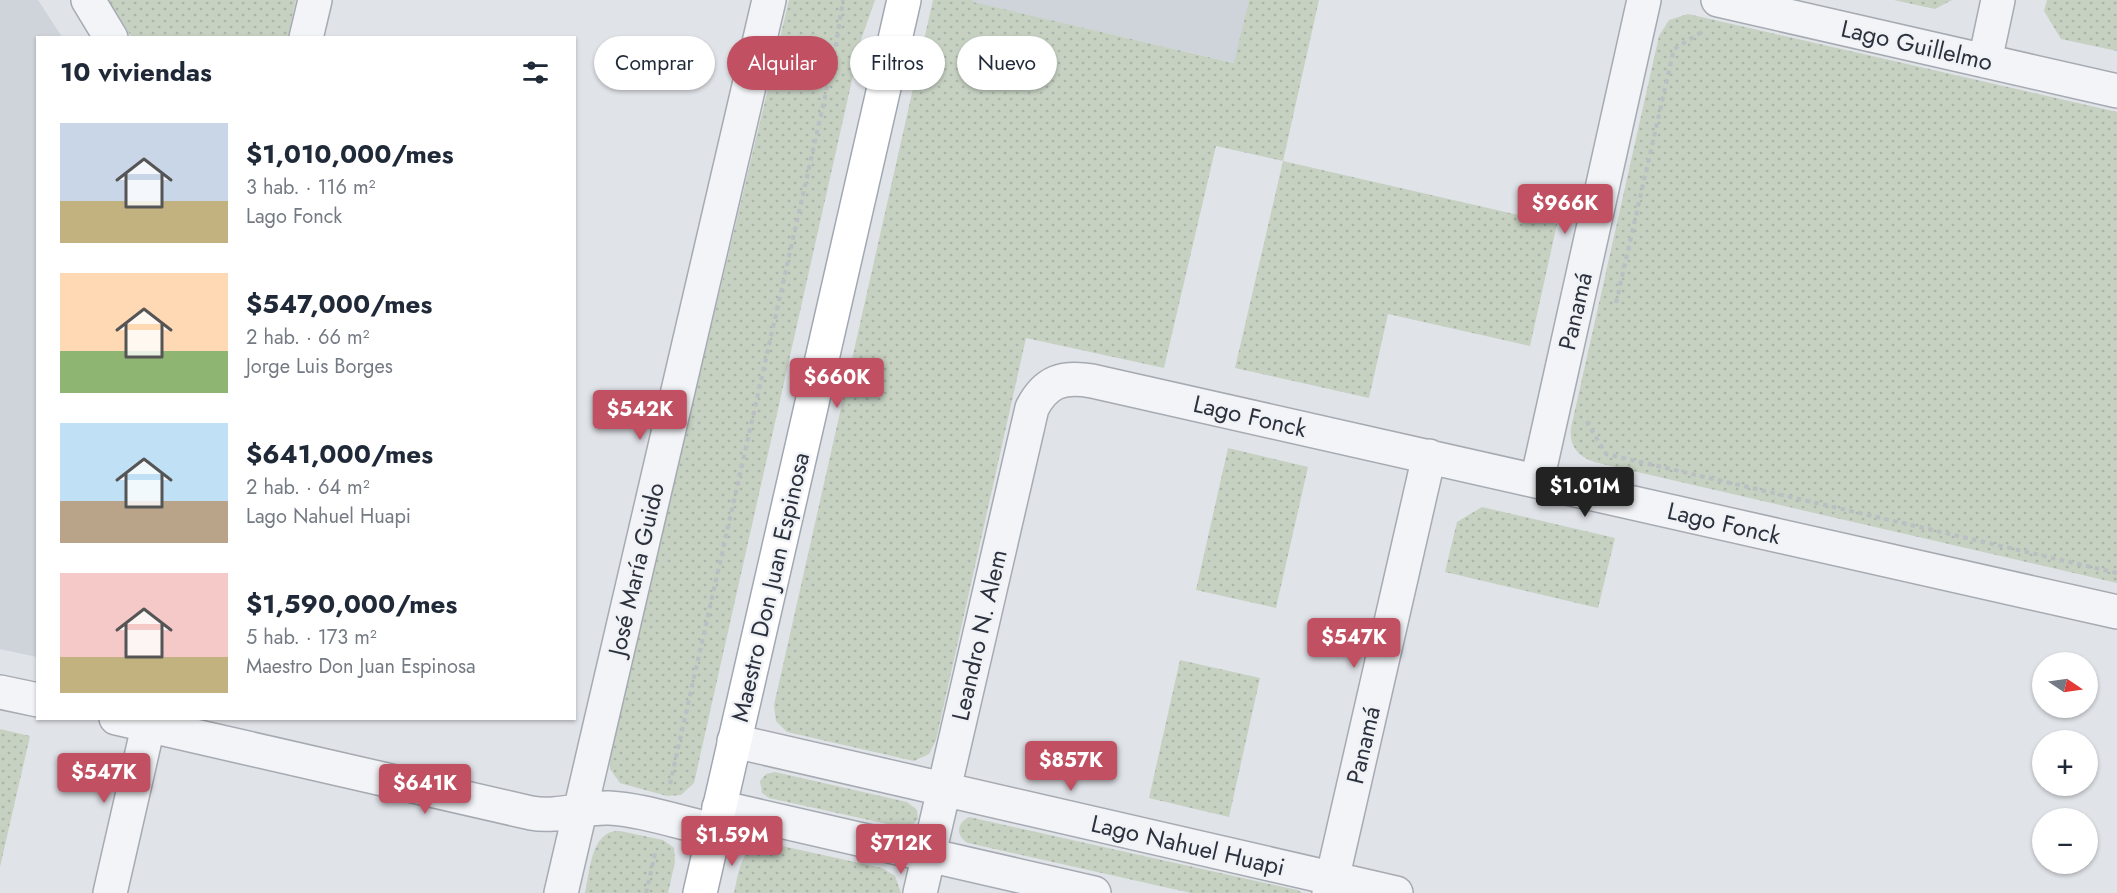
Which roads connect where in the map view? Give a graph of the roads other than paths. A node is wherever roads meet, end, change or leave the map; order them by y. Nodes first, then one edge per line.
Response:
1 (88, 0) edge
2 (315, 0) edge
3 (769, 0) edge
4 (904, 0) edge
5 (1644, 0) edge
6 (1718, 0) edge
7 (1998, 0) edge
8 (110, 36) edge
9 (306, 36) edge
10 (1985, 61) junction
11 (2117, 91) edge
12 (1050, 383) joint
13 (1429, 456) junction
14 (1537, 481) junction
15 (2117, 612) edge
16 (0, 692) edge
17 (36, 700) edge
18 (132, 720) edge
19 (149, 722) edge
20 (734, 741) junction
21 (944, 789) junction
22 (580, 812) junction
23 (716, 819) junction
24 (928, 855) junction
25 (1330, 886) edge
26 (110, 893) edge
27 (561, 893) edge
28 (700, 893) edge
29 (920, 893) edge
30 (1094, 893) edge
31 (1396, 893) edge

1 - 8 street
2 - 9 street
3 - 22 street, José María Guido
4 - 20 main road, Maestro Don Juan Espinosa
5 - 14 street, Panamá
6 - 10 street, Lago Guillelmo
7 - 10 street
10 - 11 street, Lago Guillelmo
12 - 13 street, Lago Fonck
12 - 21 street, Leandro N. Alem
13 - 14 street, Lago Fonck
13 - 25 street, Panamá
14 - 15 street, Lago Fonck
16 - 17 street
18 - 19 street
19 - 22 street
19 - 26 street
20 - 21 street, Lago Nahuel Huapi
20 - 23 main road, Maestro Don Juan Espinosa
21 - 24 street, Leandro N. Alem
21 - 25 street, Lago Nahuel Huapi
22 - 23 street
22 - 27 street, José María Guido
23 - 24 street
23 - 28 main road, Maestro Don Juan Espinosa
24 - 29 street, Leandro N. Alem
24 - 30 street
25 - 31 street, Lago Nahuel Huapi

